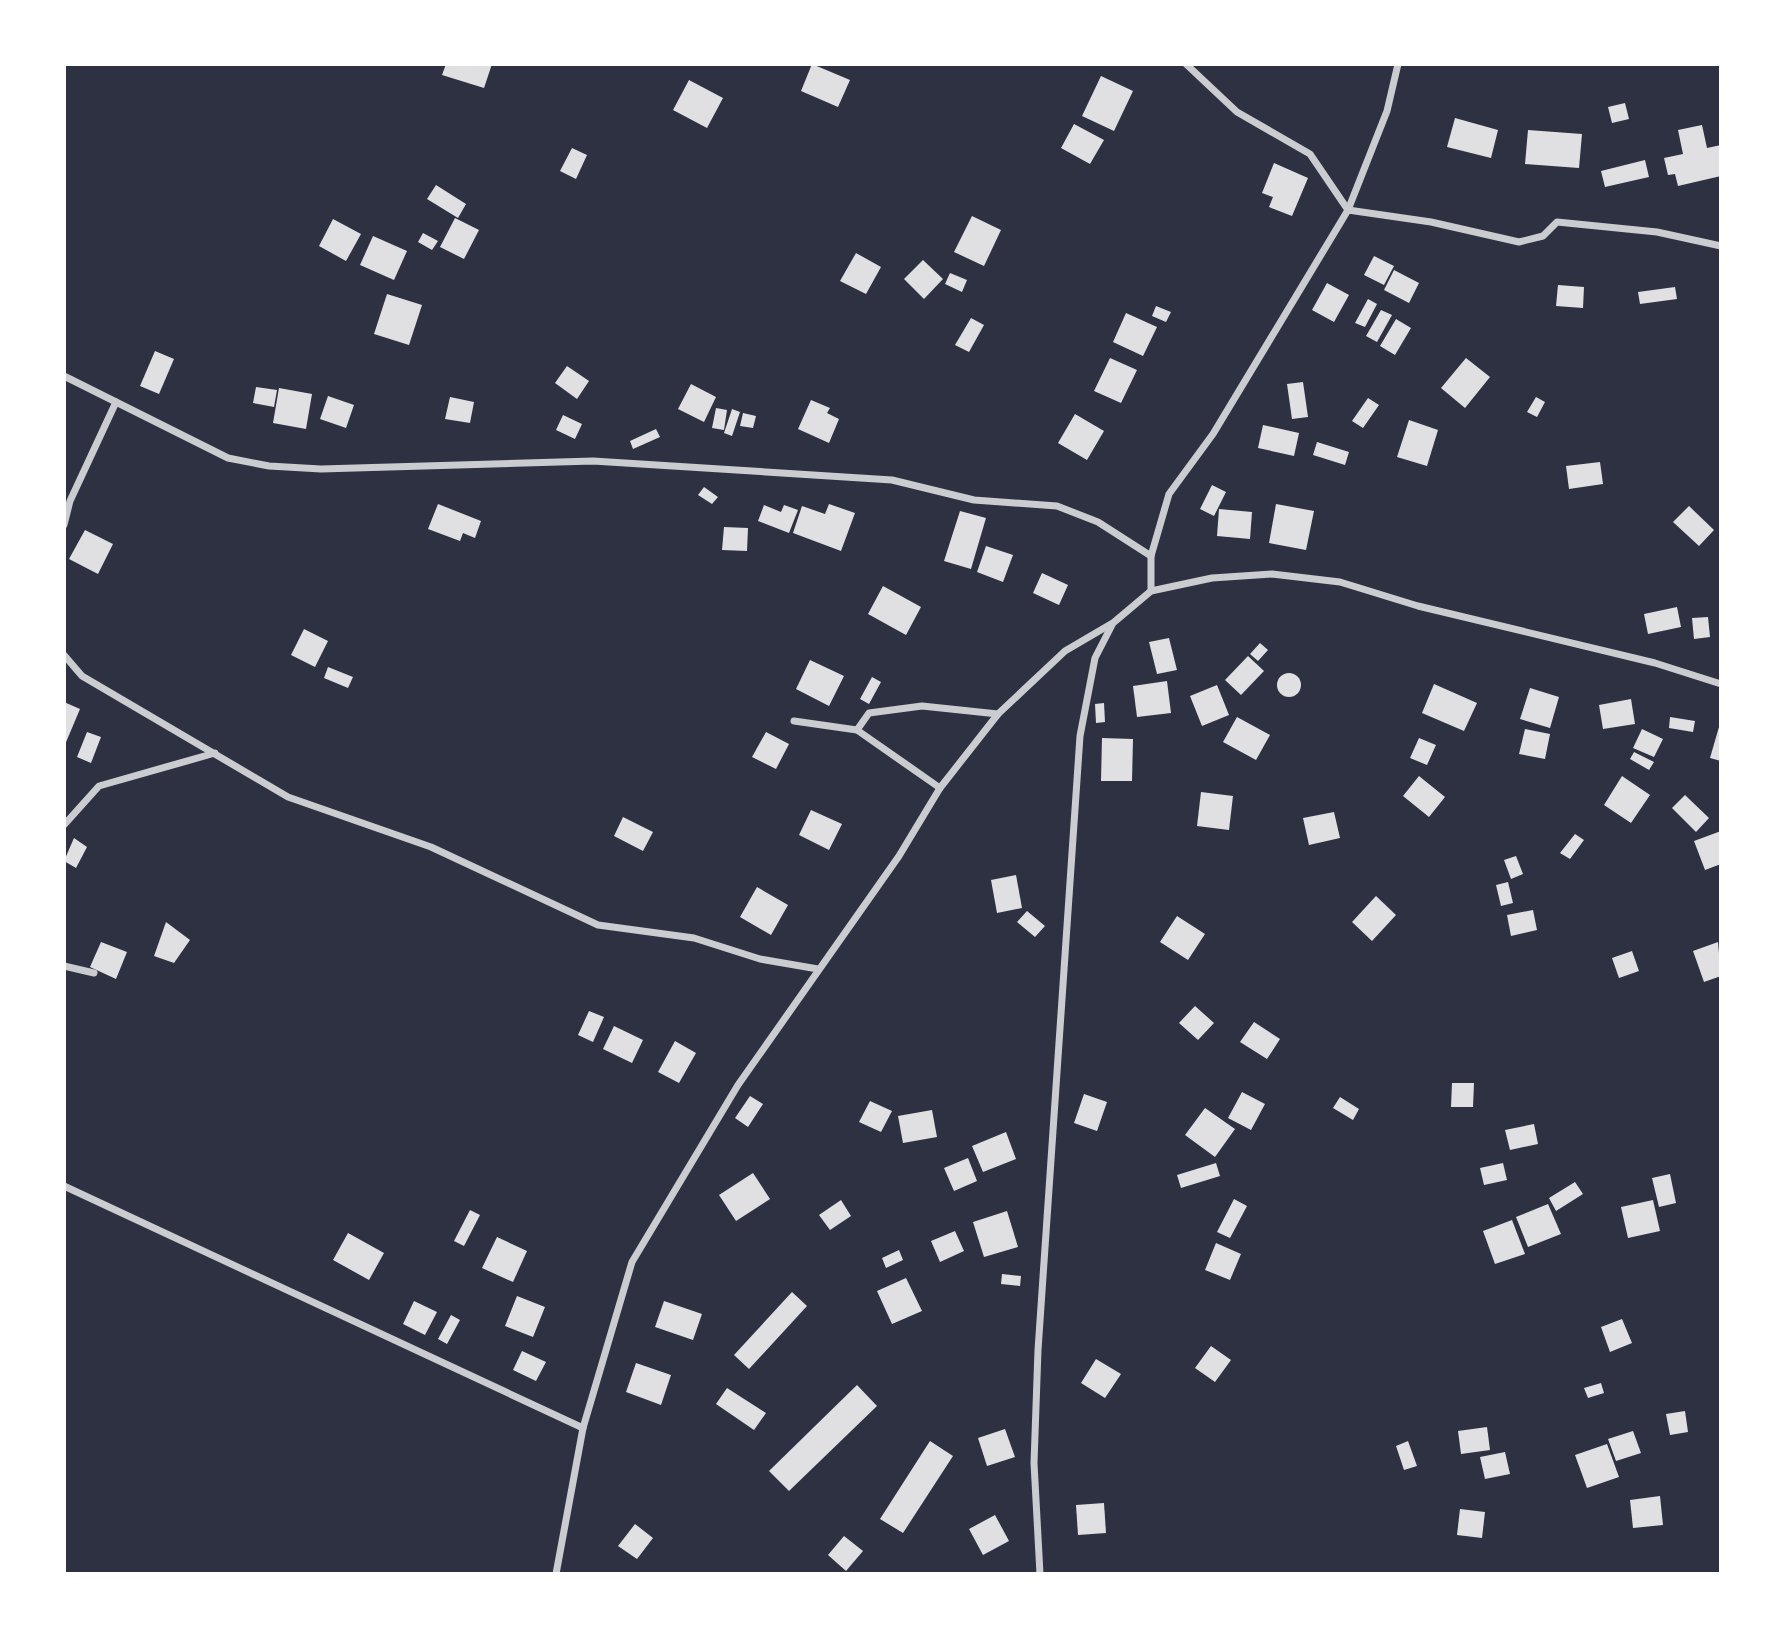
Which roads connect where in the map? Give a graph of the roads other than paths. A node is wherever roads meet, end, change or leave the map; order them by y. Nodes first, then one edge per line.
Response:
1 (1186, 64) edge
2 (1398, 64) edge
3 (1348, 210) junction
4 (1721, 246) edge
5 (64, 376) edge
6 (116, 402) junction
7 (64, 525) edge
8 (1151, 556) junction
9 (1151, 591) junction
10 (1113, 623) junction
11 (64, 655) edge
12 (1721, 684) edge
13 (998, 714) junction
14 (794, 721) dead end
15 (857, 730) junction
16 (215, 753) junction
17 (940, 788) junction
18 (64, 825) edge
19 (64, 966) edge
20 (818, 969) junction
21 (94, 973) dead end
22 (64, 1186) edge
23 (583, 1428) junction
24 (556, 1574) edge
25 (1040, 1574) edge

1 - 3 street
2 - 3 street
3 - 4 street
3 - 8 street
5 - 6 street
6 - 7 street
6 - 8 street
8 - 9 street
9 - 10 street
9 - 12 street
10 - 13 street
10 - 25 street
11 - 16 street
13 - 15 street
13 - 17 street
14 - 15 street
15 - 17 street
16 - 18 street
16 - 20 street
17 - 20 street
19 - 21 street
20 - 23 street
22 - 23 street
23 - 24 street

